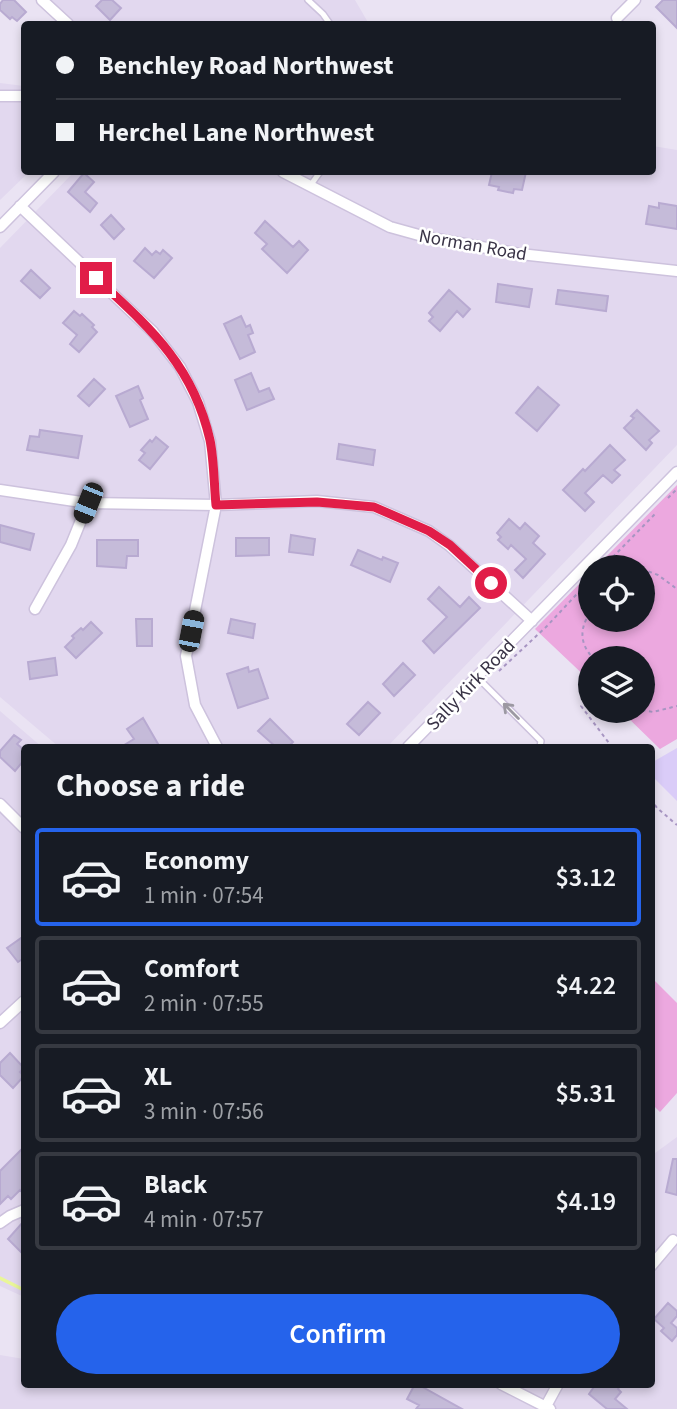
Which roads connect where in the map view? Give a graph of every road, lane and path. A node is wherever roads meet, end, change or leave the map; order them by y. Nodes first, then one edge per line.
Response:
1 (42, 0) edge
2 (308, 0) edge
3 (635, 0) edge
4 (617, 18) dead end
5 (65, 21) edge
6 (328, 21) edge
7 (0, 96) edge
8 (21, 96) edge
9 (51, 175) edge
10 (290, 175) edge
11 (318, 175) edge
12 (310, 186) junction
13 (20, 206) junction
14 (0, 227) edge
15 (677, 271) edge
16 (677, 472) edge
17 (677, 489) edge
18 (0, 490) edge
19 (668, 498) dead end
20 (88, 503) junction
21 (216, 505) junction
22 (657, 512) dead end
23 (615, 555) edge
24 (655, 574) edge
25 (677, 589) edge
26 (578, 593) edge
27 (35, 609) dead end
28 (532, 621) junction
29 (495, 674) dead end
30 (477, 677) junction
31 (677, 706) edge
32 (655, 712) edge
33 (594, 723) edge
34 (215, 744) edge
35 (411, 744) edge
36 (540, 744) edge
37 (610, 744) edge
38 (0, 804) edge
39 (655, 805) edge
40 (21, 825) edge
41 (677, 825) edge
42 (21, 1004) edge
43 (0, 1023) edge
44 (21, 1211) edge
45 (0, 1223) edge
46 (673, 1240) dead end
47 (655, 1261) edge
48 (509, 1388) edge
49 (556, 1388) edge
50 (548, 1408) edge

1 - 5 street
2 - 6 lane
3 - 4 street
7 - 8 street
9 - 13 street
10 - 12 street, Norman Road
11 - 12 lane
12 - 15 street, Norman Road
13 - 14 street
13 - 21 street
16 - 28 street, Sally Kirk Road
17 - 19 path
18 - 20 street
20 - 21 street
20 - 27 street
21 - 28 street
21 - 34 street
22 - 23 path
24 - 25 path
26 - 29 path
28 - 30 street, Sally Kirk Road
30 - 35 street, Sally Kirk Road
36 -> 30 lane
31 - 32 path
33 - 37 path
38 - 40 street
39 - 41 path
42 - 43 street
44 - 45 street
46 - 47 street
48 - 50 street
49 - 50 street

